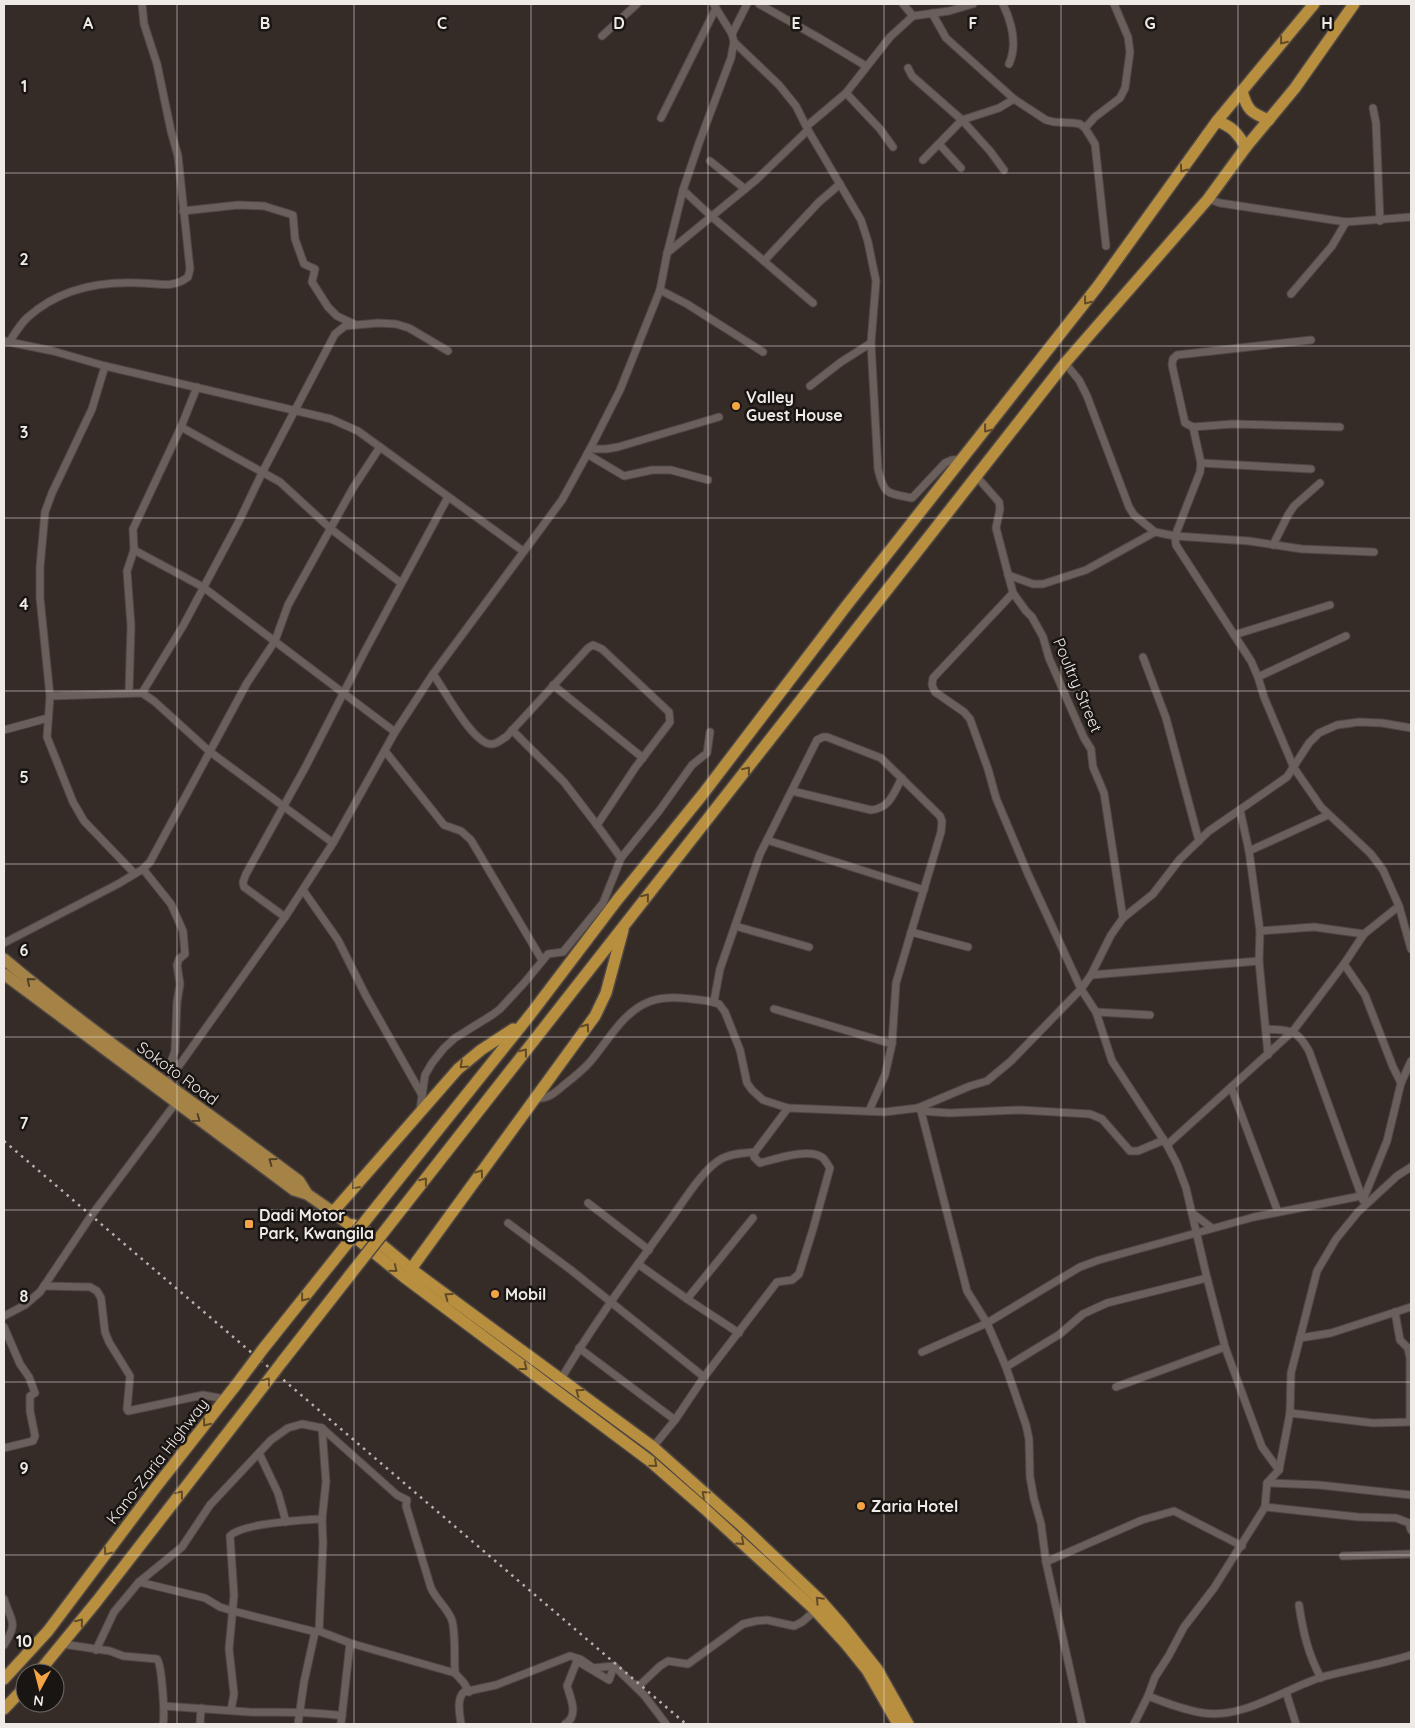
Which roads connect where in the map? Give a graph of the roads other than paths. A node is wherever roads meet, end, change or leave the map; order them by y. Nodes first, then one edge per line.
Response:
1 (142, 4) edge
2 (637, 4) edge
3 (747, 4) edge
4 (759, 4) edge
5 (903, 4) edge
6 (973, 4) edge
7 (1003, 4) edge
8 (1114, 4) edge
9 (1314, 4) edge
10 (1354, 4) edge
11 (714, 6) edge
12 (932, 13) junction
13 (913, 16) junction
14 (732, 34) junction
15 (602, 36) dead end
16 (734, 42) junction
17 (1009, 64) dead end
18 (866, 66) junction
19 (908, 68) dead end
20 (1242, 91) junction
21 (846, 93) junction
22 (1014, 99) junction
23 (1373, 108) dead end
24 (661, 118) dead end
25 (962, 120) junction
26 (1269, 120) junction
27 (1217, 121) junction
28 (808, 128) junction
29 (1085, 128) junction
30 (939, 144) junction
31 (892, 146) dead end
32 (1246, 147) junction
33 (710, 160) dead end
34 (923, 160) dead end
35 (961, 168) dead end
36 (1004, 170) dead end
37 (840, 184) junction
38 (745, 189) junction
39 (683, 190) junction
40 (1208, 199) junction
41 (183, 211) junction
42 (711, 216) junction
43 (1411, 217) edge
44 (1380, 221) junction
45 (1346, 222) junction
46 (1106, 246) dead end
47 (667, 254) junction
48 (764, 261) junction
49 (660, 290) junction
50 (1291, 294) dead end
51 (813, 303) dead end
52 (356, 324) junction
53 (1311, 340) dead end
54 (7, 341) edge
55 (871, 343) junction
56 (448, 351) dead end
57 (764, 352) dead end
58 (1065, 363) junction
59 (105, 366) junction
60 (810, 386) dead end
61 (196, 388) junction
62 (295, 411) junction
63 (719, 417) dead end
64 (181, 427) junction
65 (1193, 427) junction
66 (1340, 427) dead end
67 (380, 447) junction
68 (588, 451) junction
69 (963, 460) junction
70 (1201, 463) junction
71 (1311, 469) dead end
72 (263, 471) junction
73 (976, 477) junction
74 (708, 480) dead end
75 (1320, 483) dead end
76 (448, 497) junction
77 (332, 530) junction
78 (1155, 532) junction
79 (1174, 536) junction
80 (1273, 546) junction
81 (134, 550) junction
82 (523, 551) junction
83 (1374, 552) dead end
84 (1008, 575) junction
85 (401, 583) junction
86 (203, 587) junction
87 (1013, 593) junction
88 (1330, 605) dead end
89 (1234, 635) junction
90 (1346, 636) dead end
91 (275, 641) junction
92 (1143, 657) dead end
93 (433, 674) junction
94 (1258, 677) junction
95 (553, 686) junction
96 (129, 692) junction
97 (142, 693) junction
98 (344, 693) junction
99 (50, 696) junction
100 (48, 718) junction
101 (4, 726) edge
102 (1411, 728) edge
103 (4, 730) edge
104 (512, 730) junction
105 (395, 732) junction
106 (710, 732) dead end
107 (210, 751) junction
108 (385, 751) junction
109 (642, 758) junction
110 (1294, 768) junction
111 (902, 778) junction
112 (792, 791) junction
113 (283, 805) junction
114 (1240, 810) junction
115 (1328, 815) junction
116 (598, 825) junction
117 (767, 840) junction
118 (1199, 840) junction
119 (333, 843) junction
120 (1248, 851) junction
121 (621, 858) junction
122 (143, 869) junction
123 (134, 873) junction
124 (303, 890) junction
125 (924, 890) junction
126 (1399, 906) junction
127 (285, 917) junction
128 (1123, 918) junction
129 (628, 920) junction
130 (735, 926) junction
131 (1260, 931) junction
132 (911, 932) junction
133 (1364, 934) junction
134 (4, 943) edge
135 (809, 947) dead end
136 (968, 947) dead end
137 (1411, 949) edge
138 (4, 959) edge
139 (542, 960) junction
140 (1259, 961) junction
141 (1344, 964) junction
142 (4, 974) edge
143 (1090, 975) junction
144 (1081, 989) junction
145 (714, 1002) junction
146 (774, 1009) dead end
147 (1096, 1012) junction
148 (530, 1015) junction
149 (1150, 1015) dead end
150 (1266, 1029) junction
151 (1293, 1031) junction
152 (892, 1044) junction
153 (1268, 1055) junction
154 (1411, 1060) edge
155 (178, 1067) junction
156 (1402, 1083) junction
157 (166, 1084) junction
158 (1231, 1087) junction
159 (422, 1095) junction
160 (465, 1096) junction
161 (534, 1098) junction
162 (179, 1099) junction
163 (481, 1108) junction
164 (788, 1108) junction
165 (920, 1110) junction
166 (869, 1111) junction
167 (419, 1113) junction
168 (1165, 1143) junction
169 (754, 1152) junction
170 (1411, 1167) edge
171 (1362, 1198) junction
172 (588, 1203) dead end
173 (333, 1212) junction
174 (1278, 1212) junction
175 (1358, 1212) junction
176 (1192, 1213) junction
177 (753, 1218) dead end
178 (508, 1223) dead end
179 (348, 1224) junction
180 (1212, 1228) junction
181 (1195, 1232) junction
182 (648, 1250) junction
183 (638, 1264) junction
184 (411, 1269) junction
185 (1206, 1278) junction
186 (44, 1286) junction
187 (687, 1299) junction
188 (609, 1302) junction
189 (1411, 1307) edge
190 (1395, 1312) junction
191 (4, 1316) edge
192 (987, 1324) junction
193 (4, 1327) edge
194 (739, 1333) junction
195 (1300, 1338) junction
196 (1225, 1347) junction
197 (579, 1348) junction
198 (1409, 1348) edge
199 (922, 1352) dead end
200 (1006, 1367) junction
201 (704, 1377) junction
202 (561, 1379) junction
203 (1116, 1387) dead end
204 (225, 1399) junction
205 (1290, 1413) junction
206 (675, 1420) junction
207 (322, 1428) junction
208 (653, 1447) junction
209 (4, 1448) edge
210 (259, 1453) junction
211 (1279, 1470) junction
212 (1267, 1483) junction
213 (1411, 1495) edge
214 (1265, 1507) junction
215 (322, 1519) junction
216 (286, 1522) junction
217 (1411, 1530) edge
218 (1242, 1546) junction
219 (1411, 1554) edge
220 (1343, 1556) dead end
221 (1046, 1562) junction
222 (139, 1582) junction
223 (4, 1599) edge
224 (1299, 1606) dead end
225 (816, 1610) junction
226 (233, 1612) junction
227 (317, 1632) junction
228 (62, 1644) junction
229 (350, 1644) junction
230 (4, 1645) edge
231 (96, 1650) junction
232 (1411, 1655) edge
233 (46, 1663) edge
234 (614, 1666) junction
235 (455, 1673) junction
236 (1321, 1678) junction
237 (4, 1679) edge
238 (634, 1684) junction
239 (469, 1692) junction
240 (1286, 1692) junction
241 (1148, 1696) junction
242 (15, 1697) edge
243 (164, 1706) junction
244 (4, 1708) edge
245 (201, 1708) junction
246 (231, 1710) junction
247 (299, 1712) junction
248 (342, 1720) edge
249 (163, 1724) edge
250 (200, 1724) edge
251 (298, 1724) edge
252 (461, 1724) edge
253 (565, 1724) edge
254 (666, 1724) edge
255 (898, 1724) edge
256 (908, 1724) edge
257 (1082, 1724) edge
258 (1134, 1724) edge
259 (1296, 1724) edge

1 - 41 street
2 - 15 street
3 - 14 street
4 - 18 street
5 - 13 street
6 - 12 street
7 - 17 street
8 - 29 street
9 -> 20 highway
10 - 26 highway
11 - 14 street
11 - 24 street
12 - 13 street
12 - 22 street
13 - 18 street
14 - 16 street
16 - 28 street
16 - 39 street
18 - 21 street
19 - 25 street
20 - 26 highway
20 - 27 highway
21 - 28 street
21 - 31 street
22 - 25 street
22 - 29 street
23 - 44 street
25 - 30 street
25 - 36 street
26 - 32 highway
27 - 32 highway
27 -> 69 highway
28 - 37 street
28 - 38 street
29 - 46 street
30 - 34 street
30 - 35 street
32 - 40 highway
33 - 38 street
37 - 48 street
37 - 55 street
38 - 42 street
39 - 42 street
39 - 47 street
40 - 45 street
40 - 58 highway
41 - 52 street
41 - 54 street
42 - 47 street
42 - 48 street
43 - 44 street
44 - 45 street
45 - 50 street
47 - 49 street
48 - 51 street
49 - 57 street
49 - 68 street
52 - 56 street
52 - 62 street
53 - 65 street
54 - 59 street
55 - 60 street
55 - 69 street
58 - 73 highway
58 - 78 street
59 - 61 street
59 - 99 street
61 - 62 street
61 - 64 street
62 - 67 street
62 - 72 street
63 - 68 street
64 - 72 street
64 - 81 street
65 - 66 street
65 - 70 street
67 - 76 street
67 - 77 street
68 - 74 street
68 - 82 street
69 - 148 highway
70 - 71 street
70 - 79 street
72 - 77 street
72 - 86 street
73 - 84 street, Poultry Street
129 -> 73 highway
75 - 80 street
76 - 82 street
76 - 85 street
77 - 85 street
77 - 91 street
78 - 79 street
78 - 84 street
79 - 80 street
79 - 89 street
80 - 83 street
81 - 86 street
81 - 96 street
82 - 93 street
84 - 87 street, Poultry Street
85 - 98 street
86 - 91 street
86 - 97 street
87 - 128 street, Poultry Street
87 - 144 street
88 - 89 street
89 - 94 street
90 - 94 street
91 - 98 street
91 - 107 street
92 - 118 street
93 - 104 street
93 - 105 street
94 - 110 street
95 - 104 street
95 - 109 street
95 - 109 street
96 - 97 street
96 - 99 street
97 - 107 street
98 - 105 street
98 - 113 street
99 - 100 street
100 - 103 street
100 - 123 street
101 - 103 street
102 - 110 street
104 - 116 street
105 - 108 street
106 - 121 street
107 - 113 street
107 - 122 street
108 - 119 street
108 - 139 street
109 - 116 street
110 - 114 street
110 - 115 street
111 - 112 street
111 - 112 street
111 - 125 street
112 - 117 street
113 - 119 street
113 - 127 street
114 - 118 street
114 - 120 street
115 - 120 street
115 - 126 street
116 - 121 street
117 - 125 street
117 - 130 street
118 - 128 street
119 - 124 street
120 - 131 street
121 - 139 street
122 - 123 street
122 - 155 street
123 - 134 street
124 - 127 street
124 - 159 street
125 - 132 street
126 - 133 street
126 - 137 street
127 - 155 street
128 - 143 street
161 -> 129 highway
163 -> 129 highway
130 - 135 street
130 - 145 street
131 - 133 street
131 - 140 street
132 - 136 street
132 - 152 street
133 - 141 street
157 -> 138 main road, Sokoto Road
139 - 159 street
140 - 143 street
140 - 150 street
141 - 151 street
141 - 156 street
142 - 162 main road
143 - 144 street
144 - 147 street
144 - 165 street
145 - 161 street
145 - 164 street
146 - 152 street
147 - 149 street
147 - 168 street
148 - 160 highway, Kano-Zaria Highway
148 -> 167 highway
150 - 151 street
150 - 153 street
151 - 153 street
151 - 171 street
152 - 166 street
153 - 158 street
154 - 156 street
155 - 157 street
156 - 171 street
157 - 162 main road, Sokoto Road
158 - 168 street
158 - 174 street
159 - 167 street
160 - 163 highway
160 -> 204 highway, Kano-Zaria Highway, bridge
184 -> 161 highway
162 - 173 main road, Sokoto Road
162 - 186 street
228 -> 163 highway, bridge
164 - 166 street
164 - 169 street
165 - 166 street
165 - 168 street
165 - 192 street
167 -> 173 highway
168 - 176 street
169 - 182 street
169 - 194 street
170 - 175 street
171 - 174 street
171 - 175 street
172 - 182 street
173 - 179 highway
174 - 180 street
175 - 195 street
176 - 180 street
176 - 181 street
177 - 187 street
178 - 188 street
179 - 184 highway
179 -> 225 highway
180 - 181 street
181 - 185 street
181 - 192 street
182 - 183 street
183 - 187 street
183 - 188 street
202 -> 184 highway
185 - 196 street
185 - 200 street
186 - 191 street
186 - 204 street
187 - 194 street
188 - 197 street
188 - 201 street
189 - 190 street
190 - 195 street
190 - 198 street
192 - 199 street
192 - 200 street
193 - 209 street
194 - 201 street
195 - 205 street
196 - 203 street
196 - 211 street
197 - 202 street
197 - 206 street
198 - 205 street
200 - 221 street
201 - 206 street
208 -> 202 highway
204 -> 237 highway, Kano-Zaria Highway
205 - 211 street
206 - 208 street
207 - 210 street
207 - 215 street
207 - 235 street
256 -> 208 highway
210 - 216 street
210 - 222 street
211 - 212 street
212 - 213 street
212 - 214 street
214 - 217 street
214 - 218 street
215 - 216 street
215 - 227 street
216 - 226 street
218 - 221 street
218 - 241 street
219 - 220 street
221 - 257 street
222 - 226 street
222 - 231 street
223 - 230 street
224 - 236 street
225 - 238 street
225 - 255 highway
226 - 227 street
226 - 246 street
227 - 229 street
227 - 247 street
228 - 231 street
228 - 233 highway
229 - 235 street
229 - 248 street
231 - 243 street
232 - 236 street
234 - 238 street
234 - 239 street
234 - 253 street
235 - 239 street
236 - 240 street
238 - 254 street
239 - 252 street
240 - 241 street
240 - 259 street
241 - 258 street
242 - 244 highway
243 - 245 street
243 - 249 street
245 - 246 street
245 - 250 street
246 - 247 street
247 - 248 street
247 - 251 street

